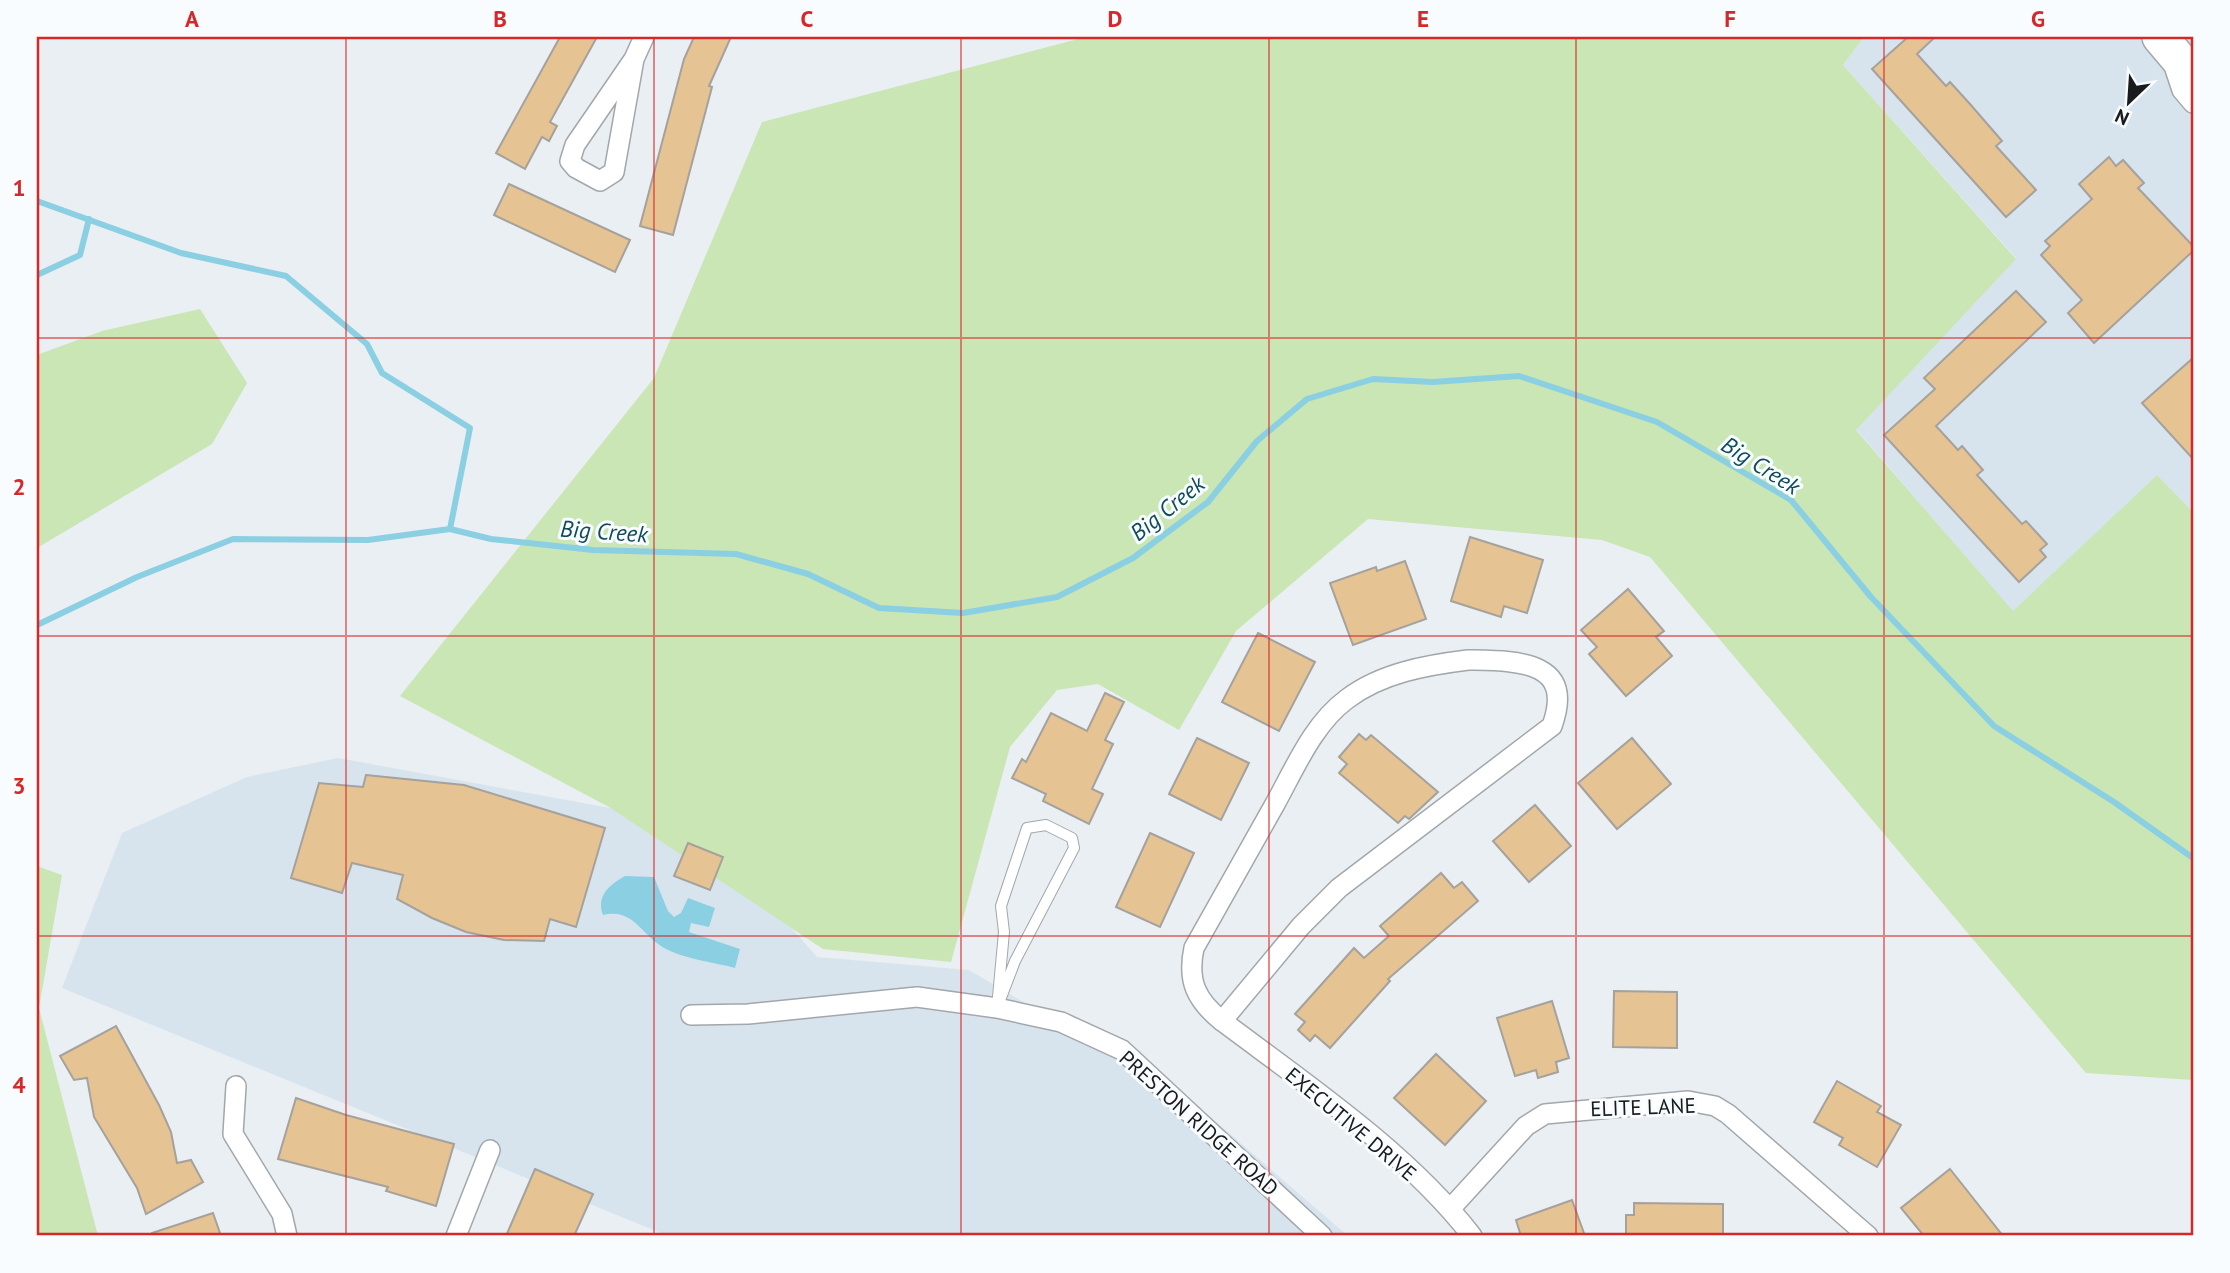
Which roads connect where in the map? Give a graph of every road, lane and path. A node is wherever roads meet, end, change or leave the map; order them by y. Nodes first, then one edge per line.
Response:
1 (644, 37) edge
2 (2163, 41) edge
3 (634, 59) junction
4 (2193, 76) edge
5 (2193, 103) edge
6 (996, 1008) junction
7 (691, 1015) dead end
8 (1222, 1021) junction
9 (236, 1086) dead end
10 (490, 1150) dead end
11 (1451, 1208) junction
12 (287, 1236) edge
13 (456, 1236) edge
14 (1322, 1236) edge
15 (1472, 1236) edge
16 (1868, 1236) edge

1 - 3 street
2 - 4 highway
2 - 5 street
3 - 3 street
6 - 6 lane
6 - 7 street, PRESTON RIDGE ROAD
6 - 14 street, PRESTON RIDGE ROAD
8 - 8 street, EXECUTIVE DRIVE
8 - 11 street, EXECUTIVE DRIVE
9 - 12 street
10 - 13 street
11 - 15 street, EXECUTIVE DRIVE
11 - 16 street, ELITE LANE

